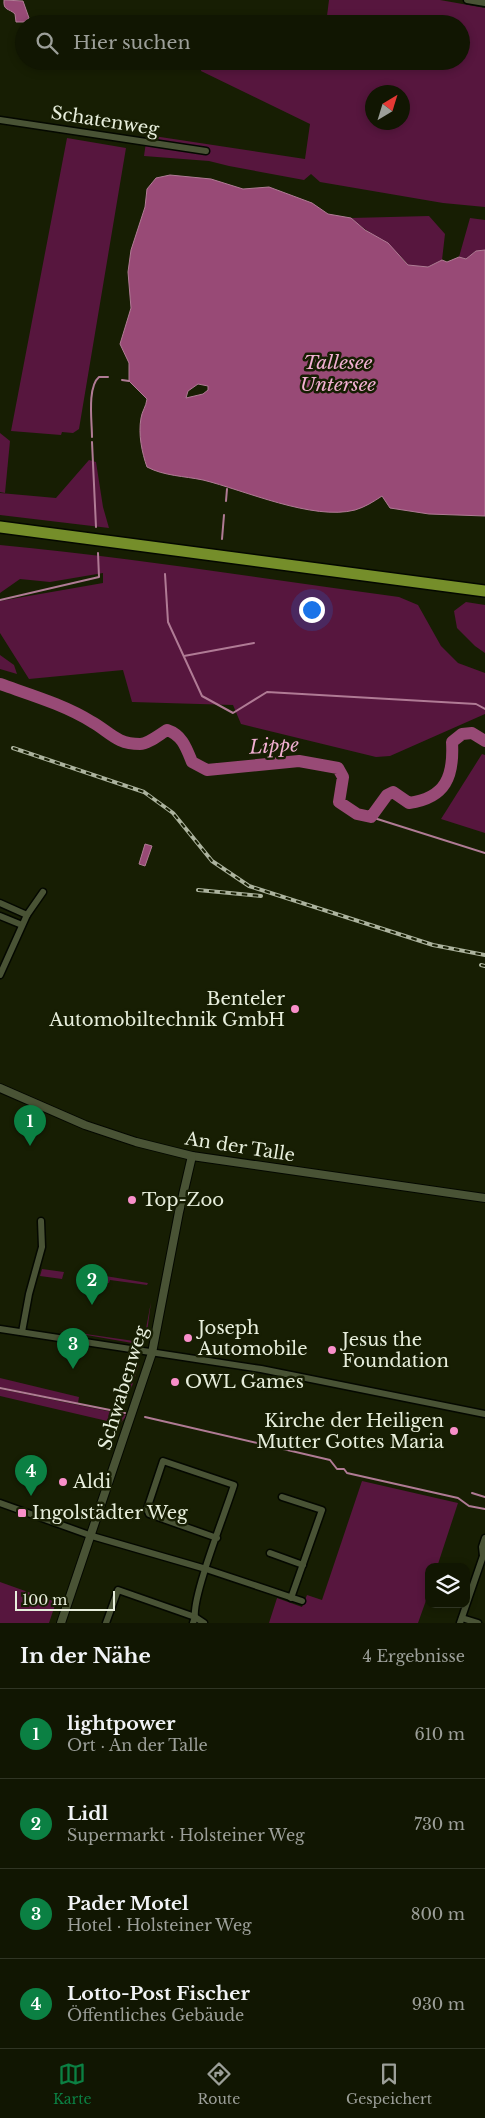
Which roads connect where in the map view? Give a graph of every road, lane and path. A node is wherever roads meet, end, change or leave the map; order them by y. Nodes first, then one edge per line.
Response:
1 (467, 0) edge
2 (485, 3) edge
3 (0, 120) edge
4 (206, 151) dead end
5 (0, 527) edge
6 (485, 591) edge
7 (43, 892) dead end
8 (0, 903) edge
9 (27, 914) junction
10 (0, 916) edge
11 (22, 926) junction
12 (0, 975) edge
13 (0, 1088) edge
14 (192, 1156) junction
15 (485, 1198) edge
16 (41, 1221) dead end
17 (0, 1329) edge
18 (22, 1332) junction
19 (152, 1353) junction
20 (485, 1414) edge
21 (282, 1497) dead end
22 (0, 1504) edge
23 (92, 1536) junction
24 (217, 1538) junction
25 (485, 1538) edge
26 (270, 1553) dead end
27 (484, 1556) edge
28 (303, 1565) junction
29 (206, 1569) junction
30 (291, 1598) junction
31 (302, 1601) dead end
32 (194, 1620) edge
33 (461, 1620) edge
34 (61, 1623) edge
35 (106, 1623) edge
36 (204, 1623) edge
37 (478, 1623) edge

1 - 2 street
3 - 4 street, Schatenweg
5 - 6 highway
7 - 9 street
8 - 9 street
9 - 11 street
10 - 11 street
11 - 12 street
13 - 14 street, An der Talle
14 - 15 street, An der Talle
14 - 19 street, Schwabenweg
16 - 18 street
17 - 18 street
18 - 19 street
19 - 20 street
19 - 23 street, Schwabenweg
21 - 28 street
22 - 23 street
23 - 29 street
23 - 34 street, Schwabenweg
24 - 24 street
24 - 29 street
25 - 27 street
26 - 28 street
27 - 33 street
28 - 30 street
29 - 30 street
29 - 32 street
30 - 31 street
32 - 35 street
32 - 36 street
33 - 37 street

